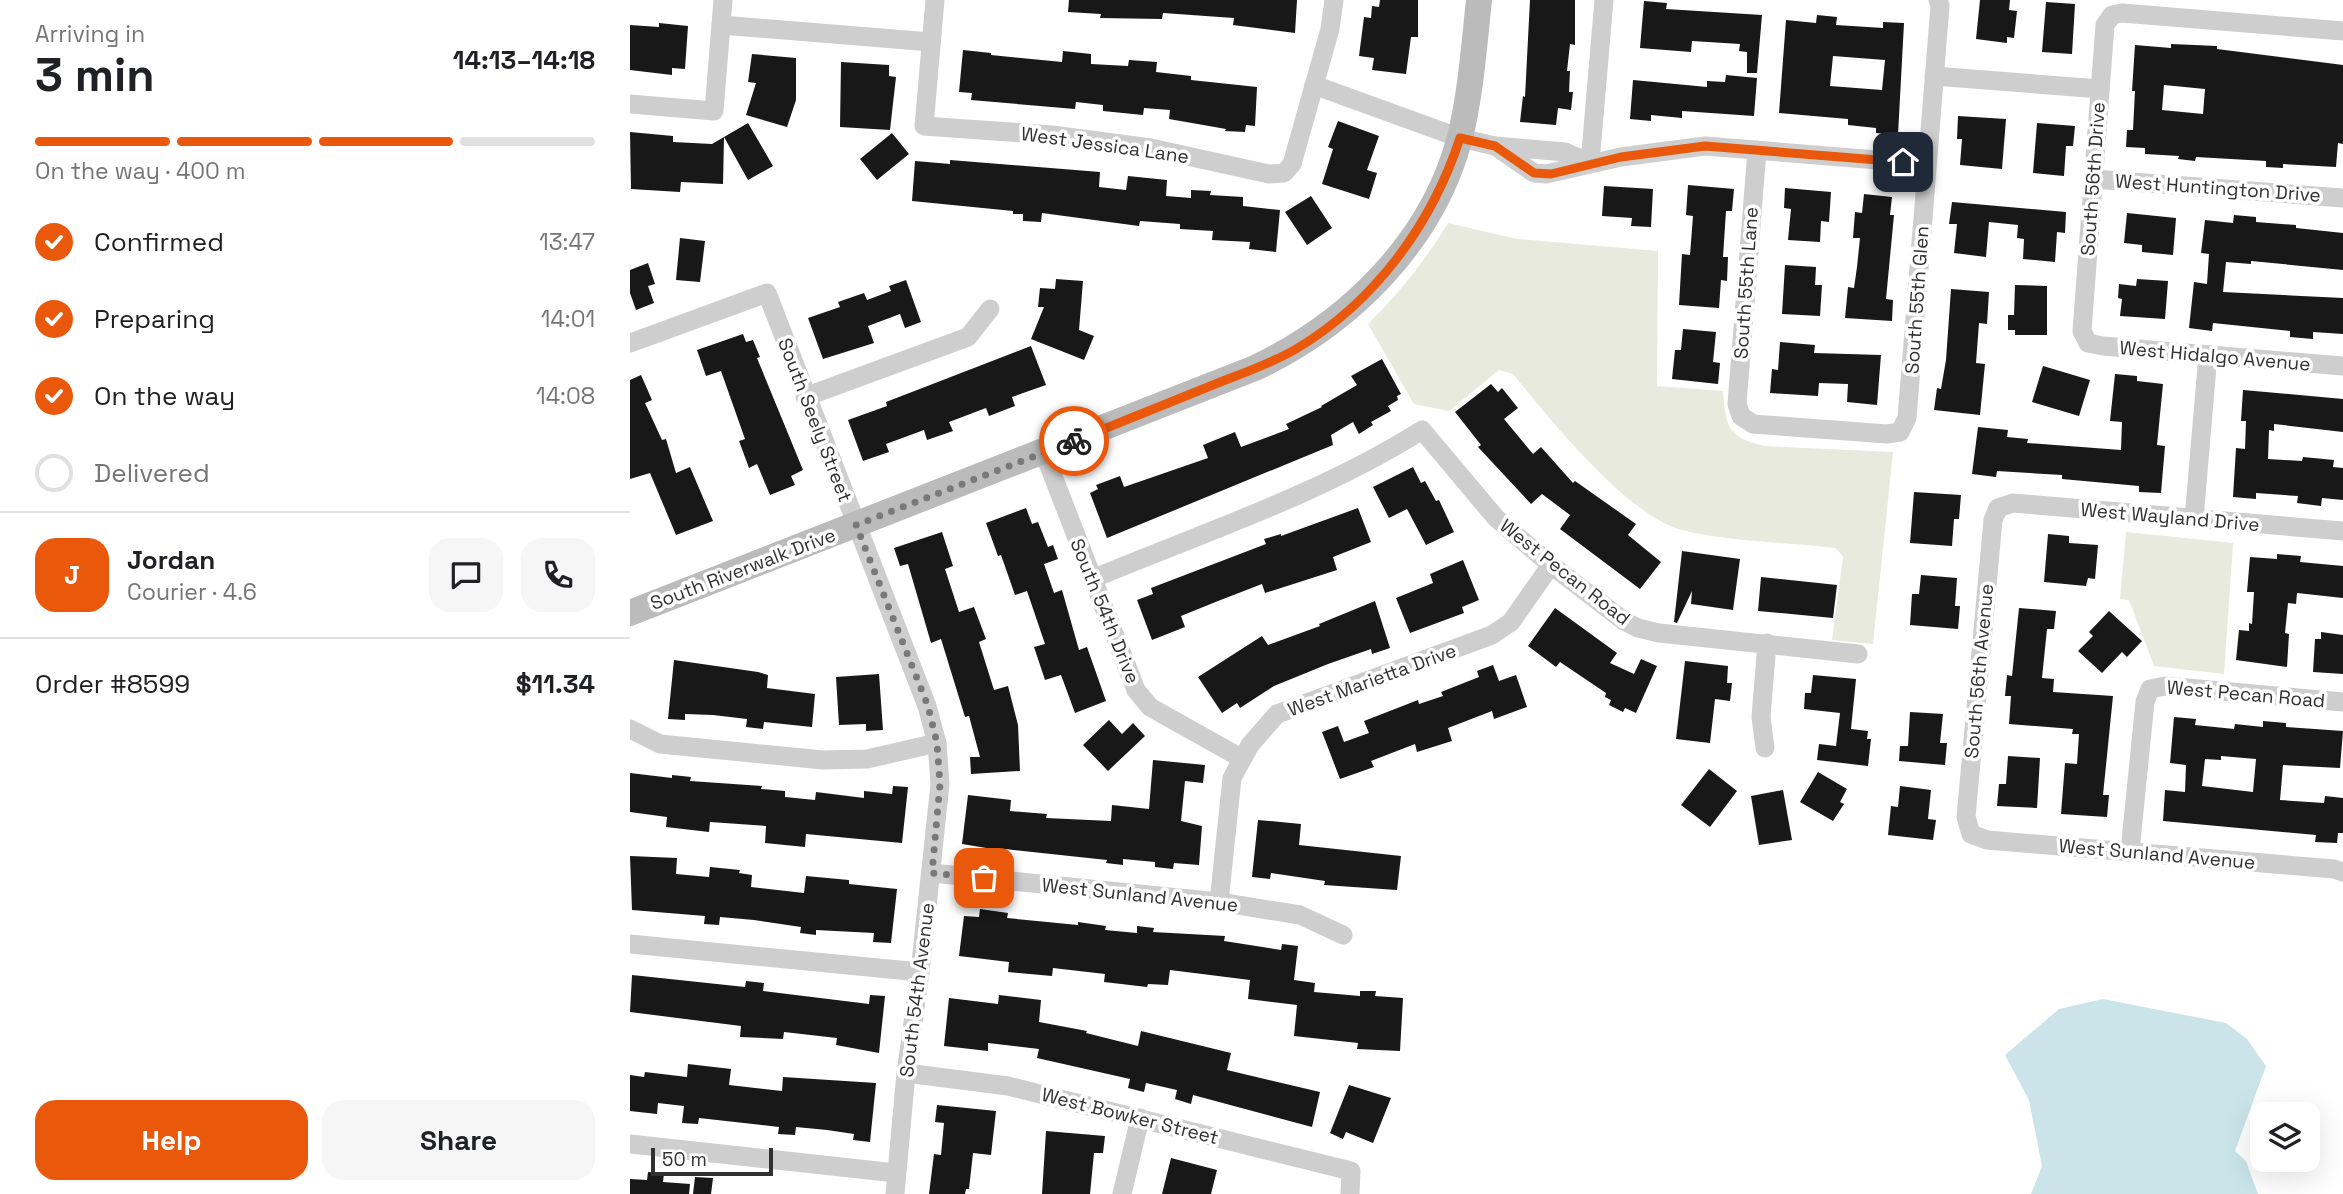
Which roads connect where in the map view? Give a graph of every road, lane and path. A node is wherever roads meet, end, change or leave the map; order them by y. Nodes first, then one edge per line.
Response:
1 (723, 0) edge
2 (935, 0) edge
3 (1334, 0) edge
4 (1479, 0) edge
5 (1604, 0) edge
6 (1938, 0) edge
7 (721, 25) junction
8 (2343, 31) edge
9 (931, 42) junction
10 (1934, 76) junction
11 (1314, 85) junction
12 (2100, 89) junction
13 (630, 104) edge
14 (1460, 138) junction
15 (1495, 146) junction
16 (1548, 150) junction
17 (1757, 150) junction
18 (1590, 163) junction
19 (1927, 164) junction
20 (1546, 174) junction
21 (2093, 179) junction
22 (2343, 198) edge
23 (990, 309) dead end
24 (630, 343) edge
25 (2088, 343) joint
26 (2208, 355) junction
27 (2343, 366) edge
28 (806, 397) junction
29 (1900, 432) joint
30 (1044, 453) junction
31 (1998, 508) joint
32 (2194, 519) junction
33 (856, 525) junction
34 (2343, 531) edge
35 (1550, 565) junction
36 (1092, 579) junction
37 (630, 613) edge
38 (1767, 643) junction
39 (1858, 654) dead end
40 (2343, 702) edge
41 (630, 729) edge
42 (937, 743) junction
43 (1765, 748) dead end
44 (1241, 758) junction
45 (1971, 834) joint
46 (2130, 851) junction
47 (2343, 872) edge
48 (932, 873) junction
49 (1219, 902) junction
50 (1343, 935) dead end
51 (630, 944) edge
52 (920, 972) junction
53 (906, 1073) junction
54 (1140, 1118) junction
55 (630, 1144) edge
56 (896, 1173) junction
57 (895, 1194) edge
58 (1122, 1194) edge
59 (1350, 1194) edge

1 - 7 street
2 - 9 street
3 - 11 street
4 - 14 street, South Riverwalk Drive
5 - 18 street
6 - 10 street, South 55th Glen
7 - 9 street
7 - 13 street
8 - 12 street, South 56th Drive
9 - 11 street, West Jessica Lane
10 - 12 street
10 - 19 street, South 55th Glen
11 - 14 street
12 - 21 street, South 56th Drive
14 - 15 street
14 - 30 street, South Riverwalk Drive
15 - 16 street
15 - 20 street
16 - 18 street
16 - 20 street
17 - 18 street
17 - 19 street
17 - 29 street, South 55th Lane
18 - 20 street
19 - 29 street, South 55th Glen
21 - 22 street, West Huntington Drive
21 - 25 street, South 56th Drive
23 - 28 street
24 - 28 street, South Seely Street
25 - 26 street, West Hidalgo Avenue
26 - 27 street, West Hidalgo Avenue
26 - 32 street
28 - 33 street, South Seely Street
30 - 33 street, South Riverwalk Drive
30 - 36 street, South 54th Drive
31 - 32 street, West Wayland Drive
31 - 45 street, South 56th Avenue
32 - 34 street, West Wayland Drive
33 - 37 street, South Riverwalk Drive
33 - 42 street, South Seely Street
35 - 36 street, West Pecan Road
35 - 38 street, West Pecan Road
35 - 44 street, West Marietta Drive
36 - 44 street, South 54th Drive
38 - 39 street, West Pecan Road
38 - 43 street
40 - 46 street, West Pecan Road
41 - 42 street
42 - 48 street, South 54th Avenue
44 - 49 street, West Marietta Drive
45 - 46 street, West Sunland Avenue
46 - 47 street, West Sunland Avenue
48 - 49 street, West Sunland Avenue
48 - 52 street, South 54th Avenue
49 - 50 street, West Sunland Avenue
51 - 52 street
52 - 53 street, South 54th Avenue
53 - 54 street, West Bowker Street
53 - 56 street, South 54th Avenue
54 - 58 street
54 - 59 street, West Bowker Street
55 - 56 street
56 - 57 street, South 54th Avenue

